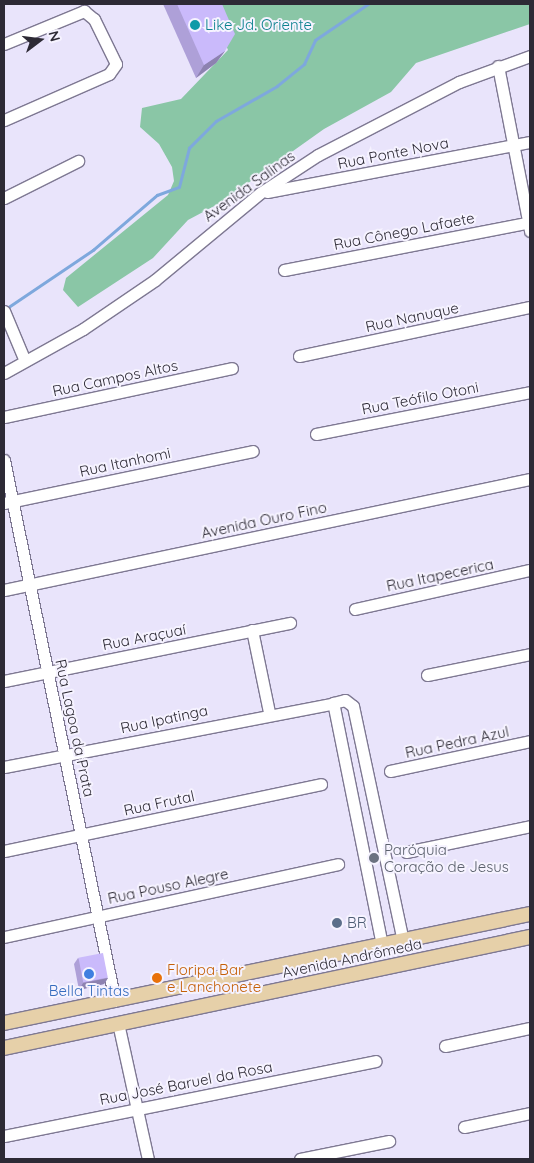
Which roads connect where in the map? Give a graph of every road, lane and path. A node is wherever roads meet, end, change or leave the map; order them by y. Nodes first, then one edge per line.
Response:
1 (4, 44) edge
2 (530, 56) edge
3 (498, 66) junction
4 (4, 120) edge
5 (530, 142) edge
6 (512, 146) junction
7 (78, 160) dead end
8 (260, 193) junction
9 (4, 198) edge
10 (530, 225) edge
11 (284, 270) dead end
12 (530, 308) edge
13 (4, 311) edge
14 (299, 356) dead end
15 (25, 362) junction
16 (232, 368) dead end
17 (4, 373) edge
18 (530, 392) edge
19 (4, 416) edge
20 (316, 434) dead end
21 (253, 451) dead end
22 (4, 460) edge
23 (530, 479) edge
24 (8, 502) edge
25 (530, 570) edge
26 (30, 584) junction
27 (4, 590) edge
28 (355, 609) dead end
29 (290, 623) dead end
30 (252, 630) junction
31 (530, 654) edge
32 (48, 672) junction
33 (427, 675) dead end
34 (4, 681) edge
35 (330, 704) junction
36 (269, 712) junction
37 (530, 741) edge
38 (65, 755) junction
39 (4, 768) edge
40 (390, 772) dead end
41 (321, 784) dead end
42 (530, 826) edge
43 (82, 834) junction
44 (4, 851) edge
45 (406, 852) dead end
46 (338, 864) dead end
47 (530, 914) edge
48 (99, 917) junction
49 (482, 924) junction
50 (4, 937) edge
51 (530, 937) edge
52 (403, 941) junction
53 (382, 945) junction
54 (488, 946) junction
55 (304, 963) junction
56 (308, 985) junction
57 (115, 1001) junction
58 (37, 1017) junction
59 (9, 1022) edge
60 (118, 1023) junction
61 (530, 1028) edge
62 (42, 1039) junction
63 (20, 1045) junction
64 (445, 1046) dead end
65 (4, 1048) edge
66 (375, 1061) dead end
67 (136, 1109) junction
68 (530, 1113) edge
69 (464, 1127) dead end
70 (4, 1136) edge
71 (389, 1141) dead end
72 (148, 1159) edge
73 (300, 1159) edge

1 - 4 street
2 - 3 street, Avenida Salinas
3 - 6 street
3 - 8 street, Avenida Salinas
5 - 6 street, Rua Ponte Nova
6 - 8 street, Rua Ponte Nova
6 - 10 street
7 - 9 street
8 - 15 street, Avenida Salinas
10 - 11 street, Rua Cônego Lafaete
12 - 14 street, Rua Nanuque
13 - 15 street
15 - 17 street, Avenida Salinas
16 - 19 street, Rua Campos Altos
18 - 20 street, Rua Teófilo Otoni
21 - 24 street, Rua Itanhomi
22 - 24 street, Rua Lagoa da Prata
23 - 26 street, Avenida Ouro Fino
24 - 26 street, Rua Lagoa da Prata
25 - 28 street, Rua Itapecerica
26 - 27 street, Avenida Ouro Fino
26 - 32 street, Rua Lagoa da Prata
29 - 30 street, Rua Araçuaí
30 - 32 street, Rua Araçuaí
30 - 36 street
31 - 33 street
32 - 34 street, Rua Araçuaí
32 - 38 street, Rua Lagoa da Prata
35 - 36 street, Rua Ipatinga
35 - 52 street, Rua Ipatinga
35 - 53 street
36 - 38 street, Rua Ipatinga
37 - 40 street, Rua Pedra Azul
38 - 39 street, Rua Ipatinga
38 - 43 street, Rua Lagoa da Prata
41 - 43 street, Rua Frutal
42 - 45 street
43 - 44 street, Rua Frutal
43 - 48 street, Rua Lagoa da Prata
46 - 48 street, Rua Pouso Alegre
47 - 49 main road, Avenida Andrômeda
48 - 50 street, Rua Pouso Alegre
48 - 57 street, Rua Lagoa da Prata
49 - 52 main road, Avenida Andrômeda
49 - 54 main road
51 - 54 main road, Avenida Andrômeda
52 - 53 main road, Avenida Andrômeda
53 - 55 main road, Avenida Andrômeda
54 - 56 main road, Avenida Andrômeda
55 - 56 main road
55 - 57 main road, Avenida Andrômeda
56 - 60 main road, Avenida Andrômeda
57 - 58 main road, Avenida Andrômeda
58 - 59 main road, Avenida Andrômeda
58 - 62 main road
59 - 63 main road
60 - 62 main road, Avenida Andrômeda
60 - 67 street
61 - 64 street
62 - 63 main road, Avenida Andrômeda
63 - 65 main road, Avenida Andrômeda
66 - 67 street, Rua José Baruel da Rosa
67 - 70 street, Rua José Baruel da Rosa
67 - 72 street
68 - 69 street
71 - 73 street

